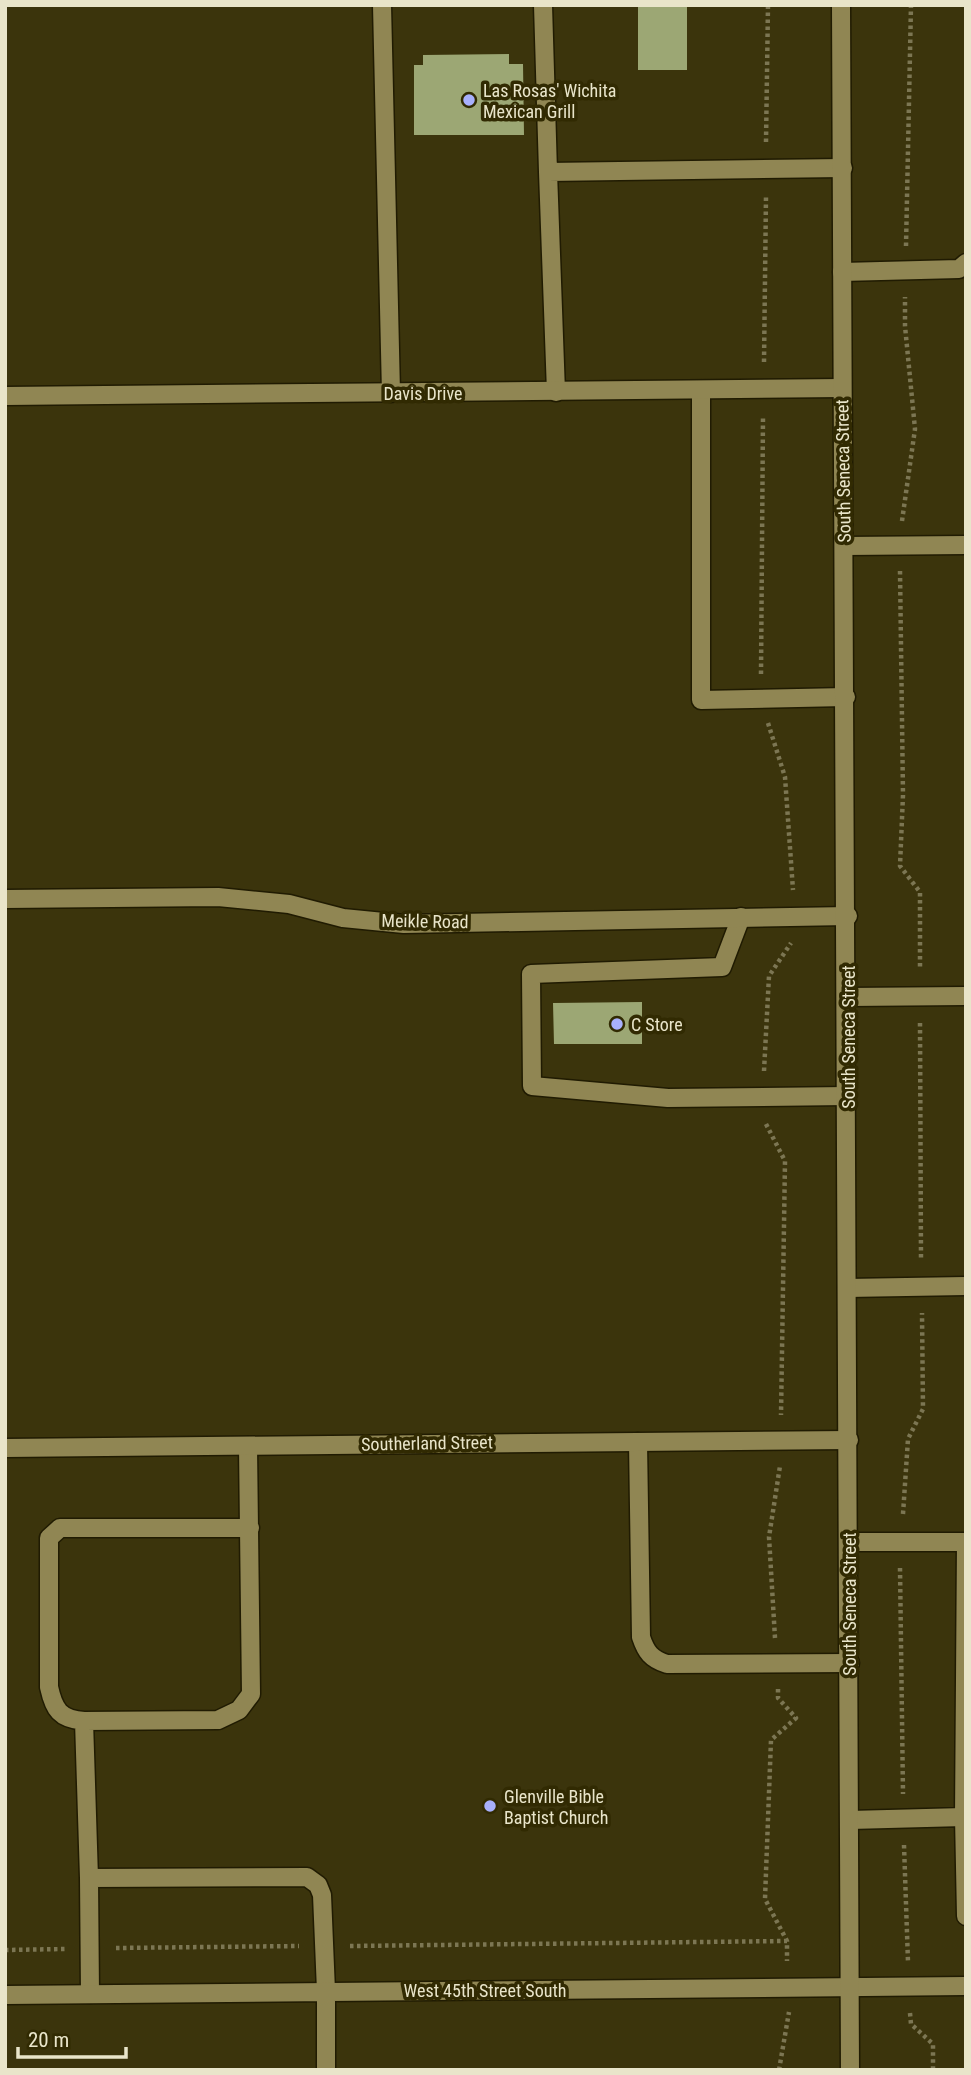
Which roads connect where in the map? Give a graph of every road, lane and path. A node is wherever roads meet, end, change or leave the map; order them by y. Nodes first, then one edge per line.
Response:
1 (382, 5) edge
2 (543, 5) edge
3 (768, 5) edge
4 (841, 5) edge
5 (911, 5) edge
6 (842, 167) junction
7 (766, 169) junction
8 (548, 172) junction
9 (966, 263) edge
10 (906, 270) junction
11 (842, 272) junction
12 (842, 387) junction
13 (764, 390) junction
14 (701, 391) junction
15 (556, 392) junction
16 (391, 393) junction
17 (5, 396) edge
18 (901, 545) junction
19 (966, 545) edge
20 (845, 546) junction
21 (846, 697) junction
22 (760, 699) junction
23 (5, 899) edge
24 (794, 916) junction
25 (848, 916) junction
26 (741, 917) junction
27 (920, 996) junction
28 (966, 996) edge
29 (848, 997) junction
30 (847, 1096) junction
31 (763, 1097) junction
32 (966, 1286) edge
33 (922, 1287) junction
34 (847, 1288) junction
35 (780, 1440) junction
36 (849, 1440) junction
37 (638, 1441) junction
38 (248, 1446) junction
39 (5, 1448) edge
40 (250, 1528) junction
41 (849, 1542) junction
42 (902, 1542) junction
43 (776, 1663) junction
44 (850, 1663) junction
45 (84, 1721) junction
46 (964, 1817) edge
47 (904, 1819) junction
48 (850, 1820) junction
49 (89, 1878) junction
50 (966, 1916) edge
51 (787, 1941) junction
52 (324, 1946) junction
53 (89, 1949) junction
54 (5, 1950) edge
55 (966, 1986) edge
56 (909, 1987) junction
57 (851, 1988) junction
58 (788, 1989) junction
59 (326, 1992) junction
60 (90, 1994) junction
61 (5, 1995) edge
62 (326, 2070) edge
63 (779, 2070) edge
64 (850, 2070) edge
65 (933, 2070) edge

1 - 16 street
2 - 8 street
3 - 7 path
4 - 6 street, South Seneca Street
5 - 10 path
6 - 7 street
6 - 11 street, South Seneca Street
7 - 8 street
7 - 13 path
8 - 15 street
9 - 10 street
10 - 11 street
10 - 18 path
11 - 12 street, South Seneca Street
12 - 13 street, Davis Drive
12 - 20 street, South Seneca Street
13 - 14 street, Davis Drive
13 - 22 path
14 - 15 street, Davis Drive
14 - 22 street
15 - 16 street, Davis Drive
16 - 17 street, Davis Drive
18 - 19 street
18 - 20 street
18 - 27 path
20 - 21 street, South Seneca Street
21 - 22 street
21 - 25 street, South Seneca Street
22 - 24 path
23 - 26 street, Meikle Road
24 - 25 street, Meikle Road
24 - 26 street, Meikle Road
24 - 31 path
25 - 29 street, South Seneca Street
26 - 31 street
27 - 28 street
27 - 29 street
27 - 33 path
29 - 30 street, South Seneca Street
30 - 31 street
30 - 34 street, South Seneca Street
31 - 35 path
32 - 33 street
33 - 34 street
33 - 42 path
34 - 36 street, South Seneca Street
35 - 36 street, Southerland Street
35 - 37 street, Southerland Street
35 - 43 path
36 - 41 street, South Seneca Street
37 - 38 street, Southerland Street
37 - 43 street
38 - 39 street, Southerland Street
38 - 40 street
40 - 45 street
40 - 45 street
41 - 42 street
41 - 44 street, South Seneca Street
42 - 46 street
42 - 47 path
43 - 44 street
43 - 51 path
44 - 48 street, South Seneca Street
45 - 49 street
46 - 47 street
46 - 50 street
47 - 48 street
47 - 56 path
48 - 57 street, South Seneca Street
49 - 52 street
49 - 53 street
51 - 52 path
51 - 58 path
52 - 53 path
52 - 59 street
53 - 54 path
53 - 60 street
55 - 56 street, West 45th Street South
56 - 57 street, West 45th Street South
56 - 65 path
57 - 58 street, West 45th Street South
57 - 64 street, South Seneca Street
58 - 59 street, West 45th Street South
58 - 63 path
59 - 60 street, West 45th Street South
59 - 62 street
60 - 61 street, West 45th Street South

